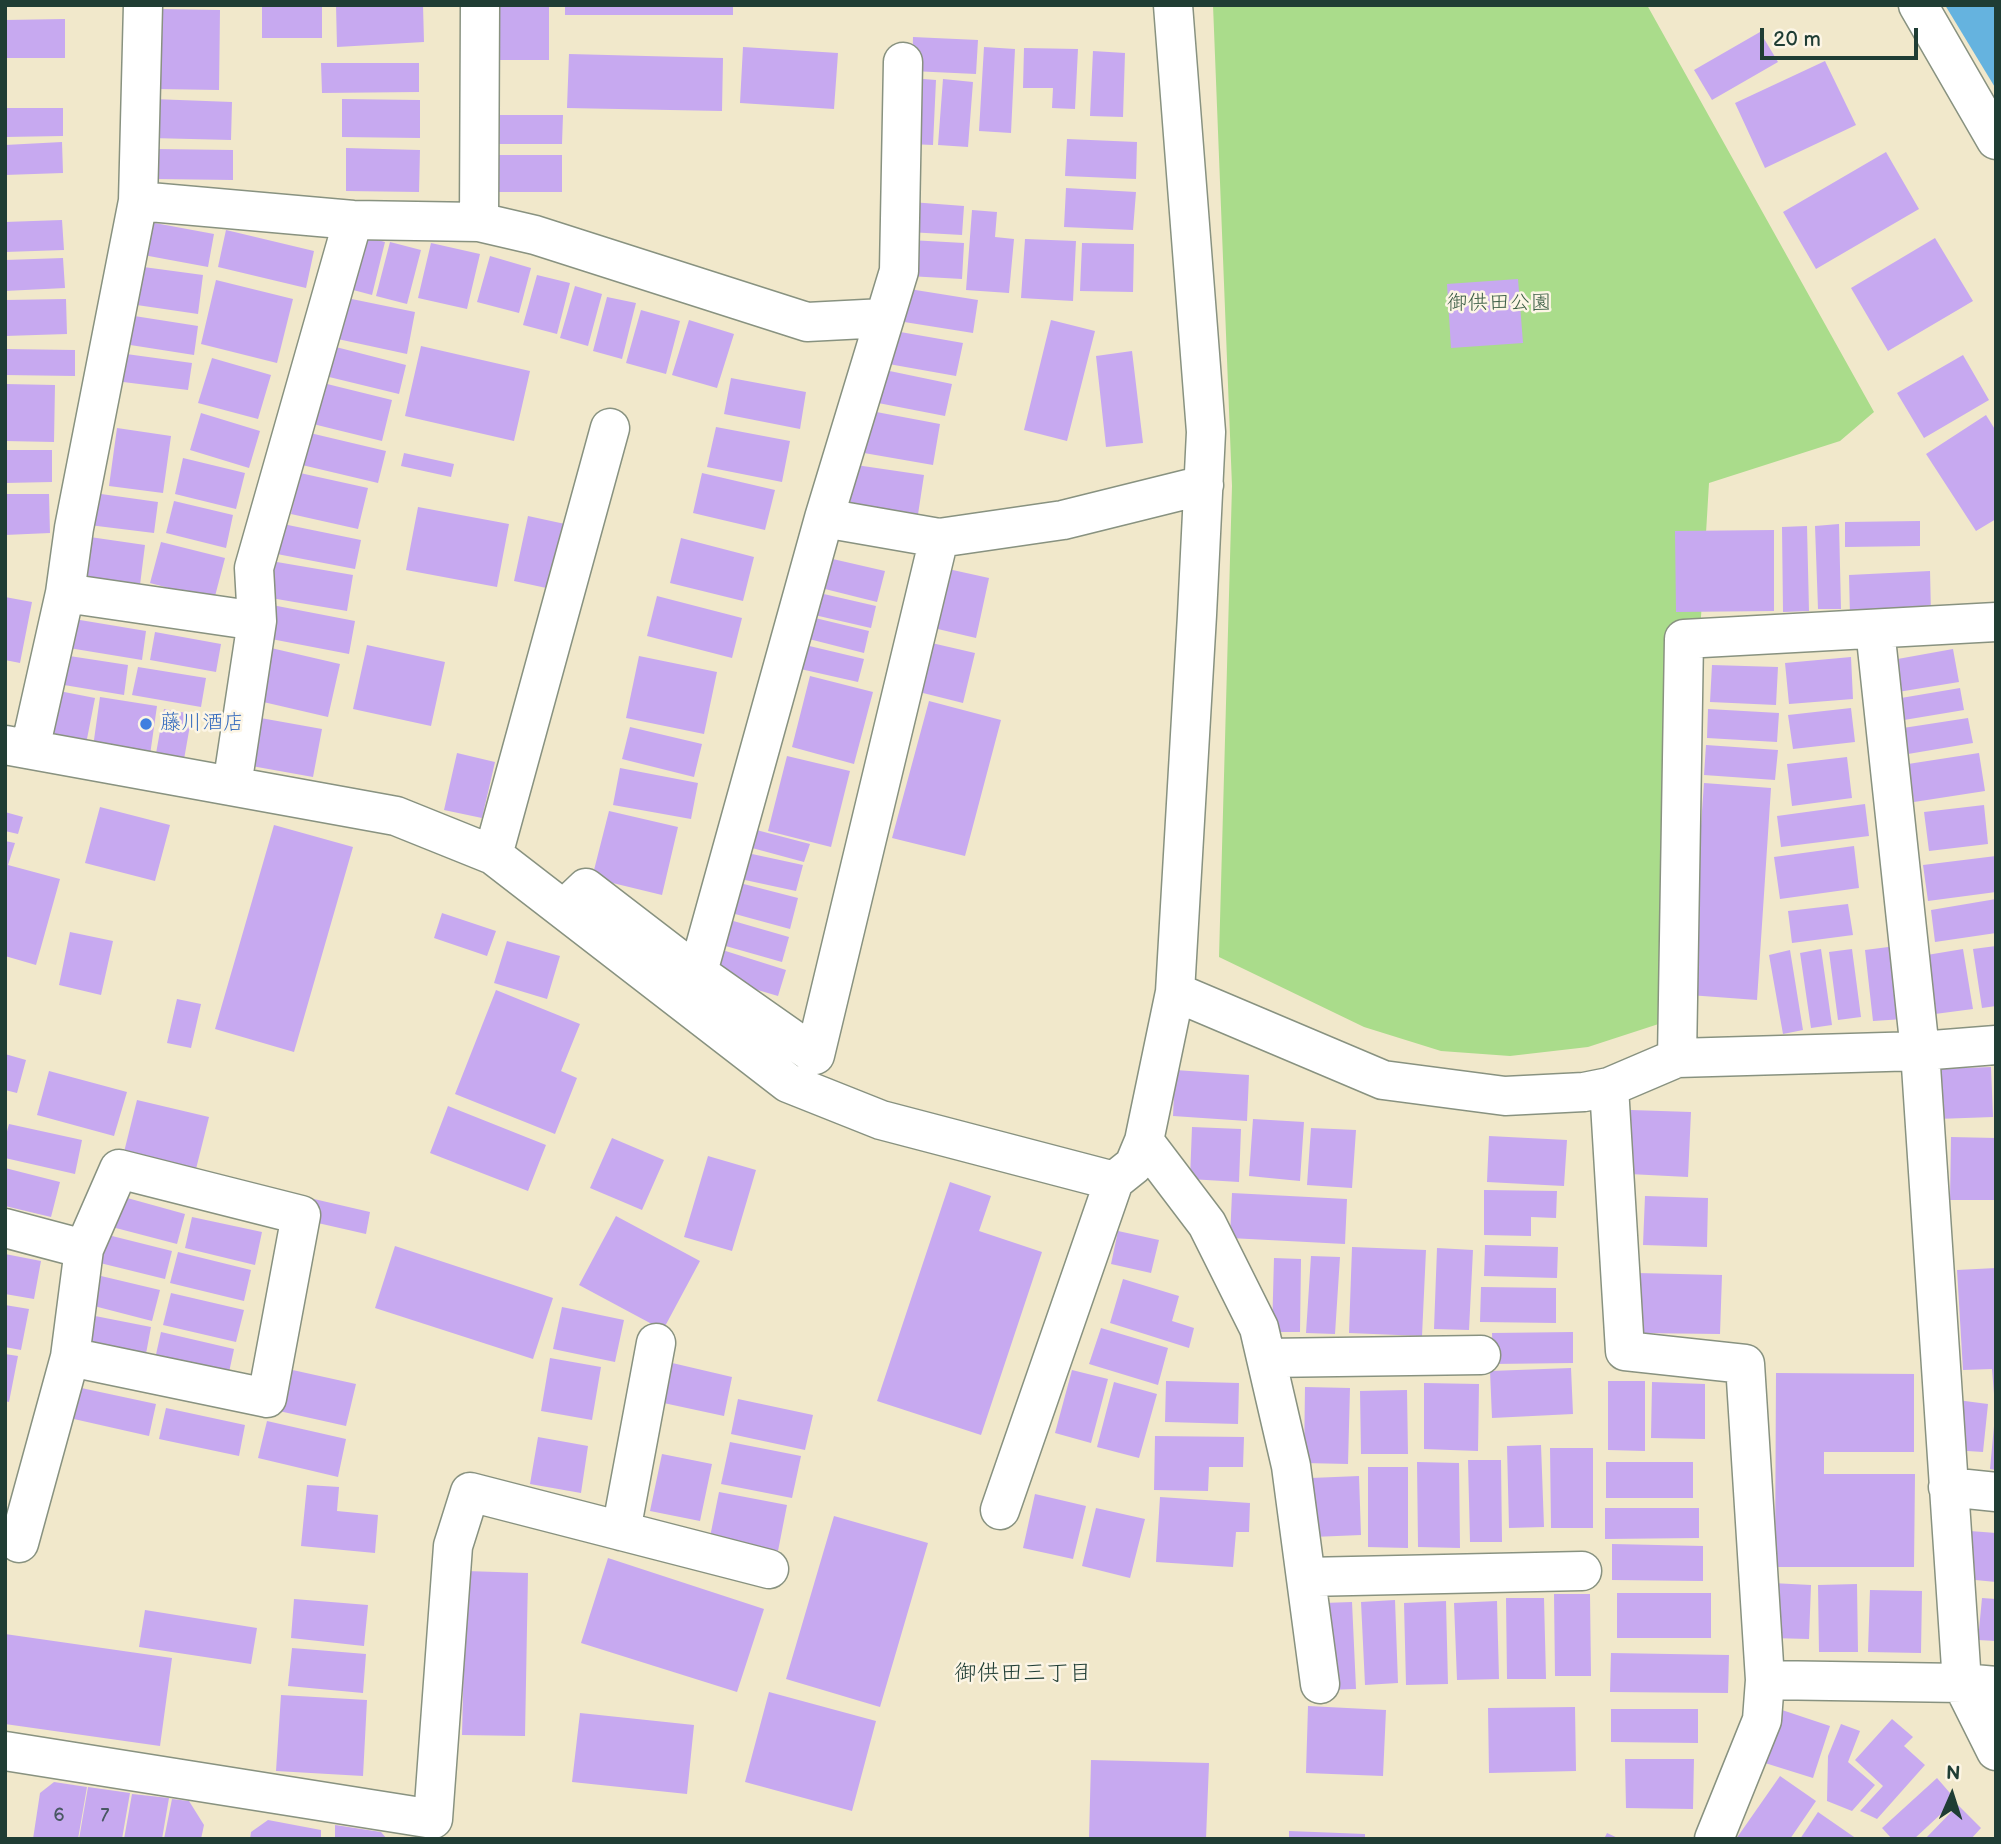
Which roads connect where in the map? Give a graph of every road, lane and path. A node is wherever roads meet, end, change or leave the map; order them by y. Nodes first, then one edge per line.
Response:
1 (143, 5) edge
2 (480, 5) edge
3 (1173, 5) edge
4 (1918, 5) edge
5 (903, 62) dead end
6 (1996, 139) edge
7 (138, 201) junction
8 (353, 220) junction
9 (479, 222) junction
10 (884, 318) junction
11 (610, 428) dead end
12 (1203, 485) junction
13 (824, 518) junction
14 (939, 538) junction
15 (65, 593) junction
16 (257, 621) junction
17 (1996, 622) edge
18 (1875, 629) junction
19 (17, 747) edge
20 (232, 786) junction
21 (493, 855) junction
22 (564, 909) junction
23 (698, 972) junction
24 (1175, 992) junction
25 (1996, 1045) edge
26 (1920, 1051) junction
27 (1677, 1058) junction
28 (1609, 1087) junction
29 (1144, 1141) junction
30 (1114, 1181) junction
31 (5, 1228) edge
32 (84, 1250) junction
33 (656, 1343) dead end
34 (1481, 1355) dead end
35 (70, 1357) junction
36 (1266, 1358) junction
37 (1948, 1487) junction
38 (1996, 1492) edge
39 (1000, 1510) dead end
40 (621, 1531) junction
41 (19, 1543) dead end
42 (769, 1569) dead end
43 (1583, 1571) dead end
44 (1306, 1577) junction
45 (1765, 1680) junction
46 (1320, 1684) dead end
47 (1979, 1684) edge
48 (5, 1751) edge
49 (1996, 1751) edge
50 (1714, 1839) edge

1 - 7 street
2 - 9 street
3 - 12 street
4 - 6 street
5 - 10 street
7 - 8 street
7 - 15 street
8 - 9 street
8 - 16 street
9 - 10 street
10 - 13 street
11 - 21 street
12 - 14 street
12 - 24 street
13 - 14 street
13 - 23 street
14 - 23 street
15 - 16 street
15 - 19 street
16 - 20 street
17 - 18 street
18 - 26 street
18 - 27 street
19 - 20 street
20 - 21 street
21 - 22 street
22 - 23 street
22 - 30 street
24 - 28 street
24 - 29 street
25 - 26 street
26 - 27 street
26 - 37 street
27 - 28 street
28 - 45 street
29 - 30 street
29 - 36 street
30 - 39 street
31 - 32 street
32 - 35 street
32 - 35 street
33 - 40 street
34 - 36 street
35 - 41 street
36 - 44 street
37 - 38 street
37 - 47 street
40 - 42 street
40 - 48 street
43 - 44 street
44 - 46 street
45 - 47 street
45 - 50 street
47 - 49 street

